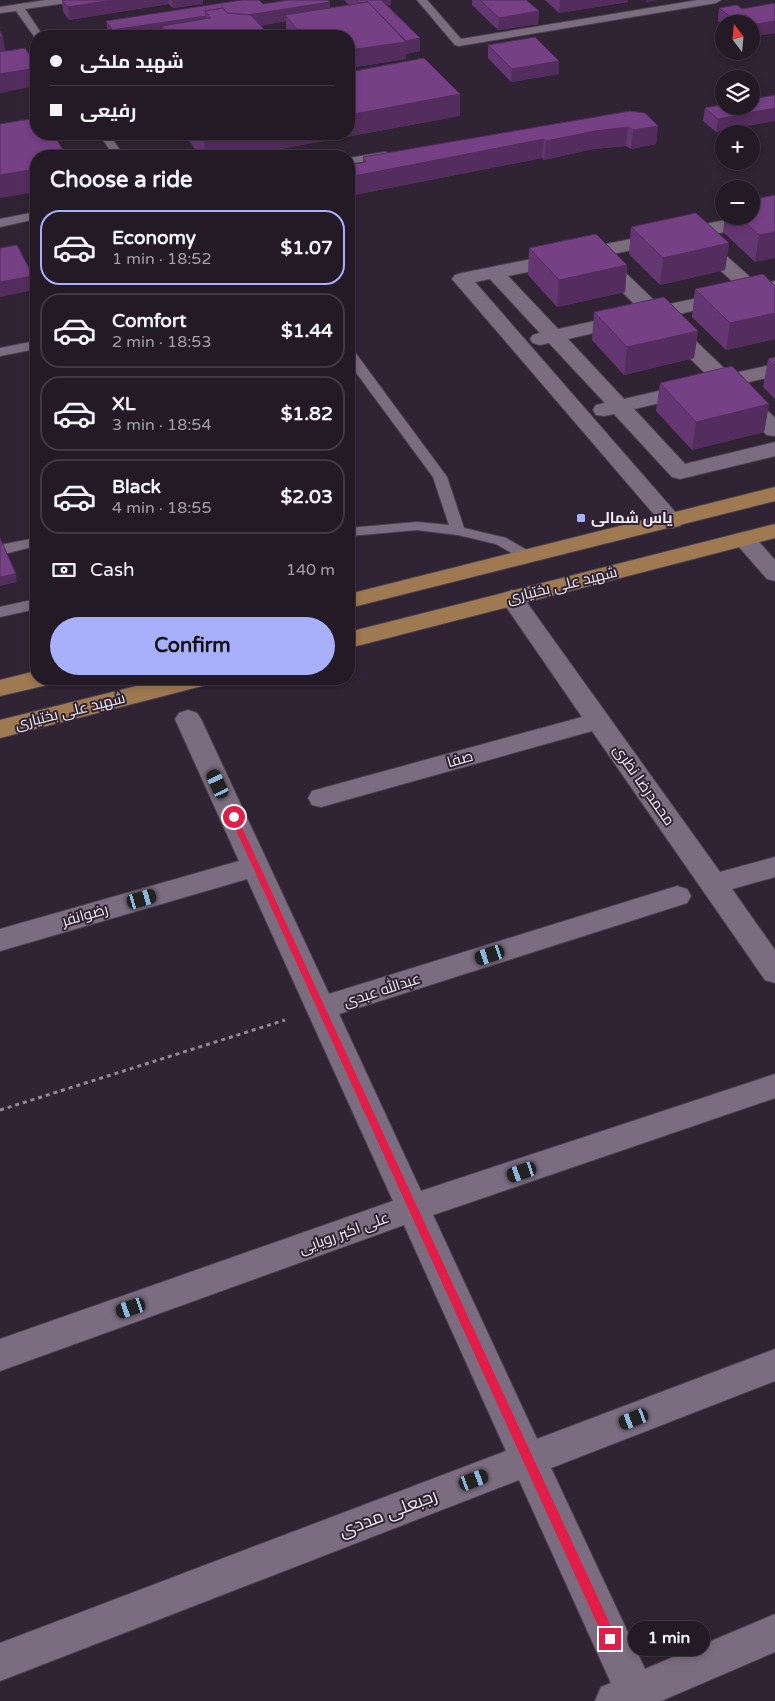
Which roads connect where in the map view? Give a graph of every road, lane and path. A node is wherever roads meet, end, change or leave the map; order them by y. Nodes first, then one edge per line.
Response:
1 (66, 0) edge
2 (422, 0) edge
3 (716, 0) edge
4 (19, 7) junction
5 (0, 10) edge
6 (34, 30) edge
7 (398, 152) edge
8 (355, 160) edge
9 (775, 216) edge
10 (30, 217) edge
11 (0, 222) edge
12 (692, 233) junction
13 (595, 253) junction
14 (496, 272) junction
15 (775, 287) edge
16 (755, 292) junction
17 (775, 309) edge
18 (656, 314) junction
19 (554, 336) junction
20 (518, 343) junction
21 (30, 346) edge
22 (0, 352) edge
23 (355, 362) edge
24 (775, 370) edge
25 (725, 382) junction
26 (618, 406) junction
27 (579, 415) junction
28 (775, 430) edge
29 (775, 449) edge
30 (775, 494) edge
31 (672, 520) junction
32 (355, 531) edge
33 (458, 531) junction
34 (775, 531) edge
35 (744, 539) junction
36 (30, 543) edge
37 (0, 550) edge
38 (527, 556) junction
39 (775, 574) edge
40 (512, 598) junction
41 (355, 599) edge
42 (30, 605) edge
43 (0, 612) edge
44 (355, 638) edge
45 (30, 681) edge
46 (173, 685) edge
47 (0, 688) edge
48 (188, 719) dead end
49 (599, 721) junction
50 (0, 729) edge
51 (321, 798) dead end
52 (256, 866) junction
53 (775, 867) edge
54 (713, 884) junction
55 (677, 896) dead end
56 (0, 940) edge
57 (775, 972) edge
58 (322, 1008) junction
59 (775, 1086) edge
60 (0, 1110) edge
61 (413, 1208) junction
62 (0, 1355) edge
63 (775, 1365) edge
64 (528, 1460) junction
65 (775, 1633) edge
66 (0, 1662) edge
67 (625, 1697) edge

1 - 4 lane
2 - 3 lane
4 - 5 lane
4 - 6 lane
7 - 8 lane
9 - 12 street
10 - 11 lane
12 - 13 street
12 - 16 street
13 - 14 street
13 - 18 street
14 - 19 street
14 - 20 street
15 - 16 street
16 - 17 street
16 - 18 street
18 - 19 street
18 - 25 street
19 - 20 street
19 - 26 street
20 - 27 street
21 - 22 lane
23 - 33 lane
24 - 25 street
25 - 26 street
25 - 28 street
26 - 27 street
26 - 29 street
27 - 31 street
30 - 31 main road
31 - 38 main road
32 - 33 lane
33 - 38 lane
34 - 35 main road, شهید علی بختیاری
35 - 39 street
35 - 40 main road, شهید علی بختیاری
36 - 37 lane
38 - 41 main road
40 - 44 main road, شهید علی بختیاری
40 - 49 street, محمدرضا نظری
42 - 43 lane
45 - 47 main road
46 - 50 main road, شهید علی بختیاری
48 - 52 street
49 - 51 street, صفا
49 - 54 street, محمدرضا نظری
52 - 56 street, رضوانفر
52 - 58 street
53 - 54 street
54 - 57 street, محمدرضا نظری
55 - 58 street, عبدالله عبدی
58 - 60 path
58 - 61 street
59 - 61 street, علی اکبر رویایی
61 - 62 street, علی اکبر رویایی
61 - 64 street
63 - 64 street, رجبعلی مددی
64 - 66 street, رجبعلی مددی
64 - 67 street
65 - 67 street

